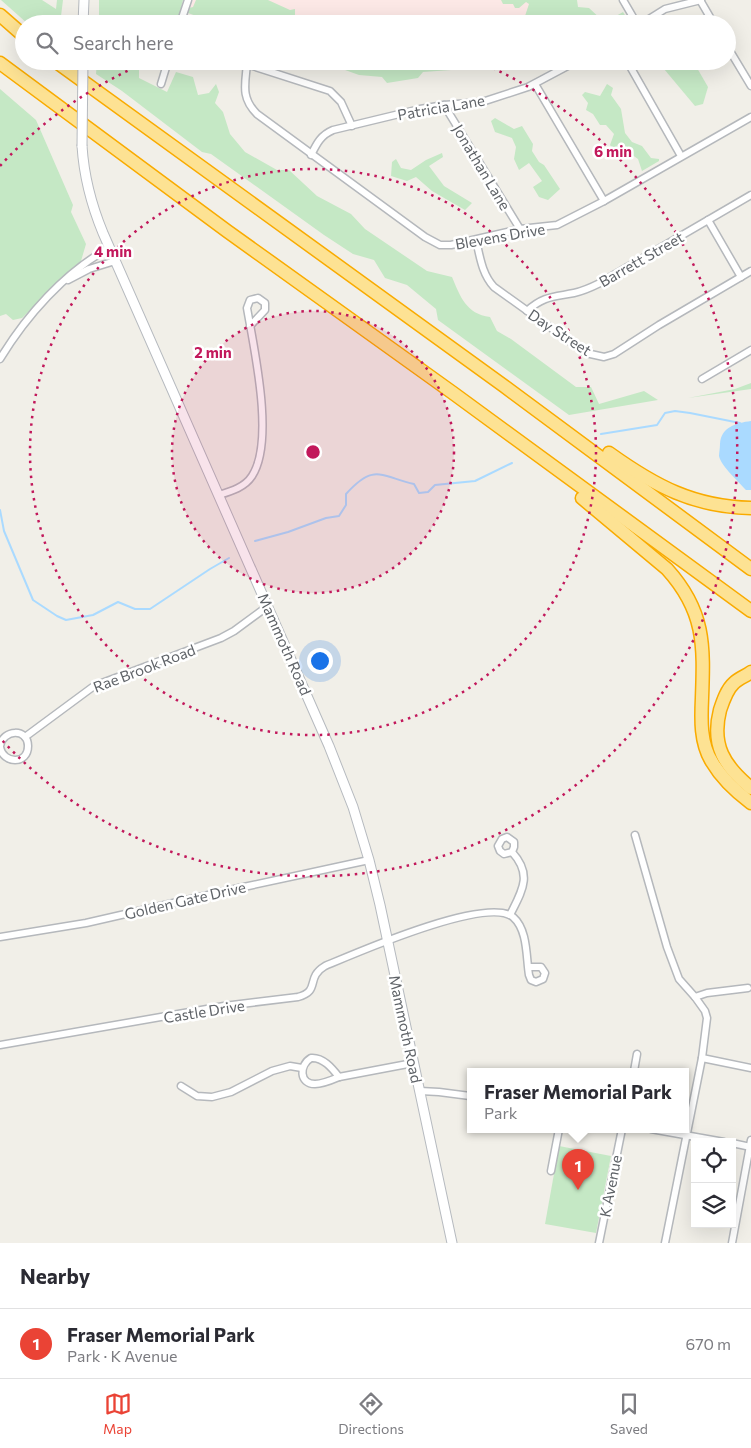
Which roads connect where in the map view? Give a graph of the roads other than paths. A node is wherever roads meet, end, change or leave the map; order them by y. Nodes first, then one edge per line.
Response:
1 (84, 0) edge
2 (188, 0) edge
3 (623, 0) edge
4 (700, 0) edge
5 (0, 15) edge
6 (84, 15) edge
7 (183, 15) edge
8 (632, 15) edge
9 (655, 15) edge
10 (709, 15) edge
11 (15, 28) edge
12 (736, 61) edge
13 (0, 62) edge
14 (67, 70) edge
15 (83, 70) edge
16 (165, 70) edge
17 (247, 70) edge
18 (266, 70) edge
19 (561, 70) edge
20 (632, 70) edge
21 (161, 84) dead end
22 (535, 84) junction
23 (751, 86) edge
24 (444, 105) junction
25 (751, 116) edge
26 (352, 126) junction
27 (311, 154) junction
28 (681, 156) junction
29 (751, 194) edge
30 (604, 200) junction
31 (708, 220) junction
32 (520, 229) junction
33 (476, 240) junction
34 (109, 248) junction
35 (115, 261) junction
36 (751, 271) edge
37 (741, 277) junction
38 (61, 285) junction
39 (527, 311) junction
40 (250, 326) dead end
41 (751, 350) edge
42 (0, 358) edge
43 (702, 379) dead end
44 (504, 386) junction
45 (543, 459) junction
46 (219, 495) junction
47 (751, 508) edge
48 (751, 569) edge
49 (268, 606) junction
50 (751, 611) edge
51 (751, 672) edge
52 (25, 737) junction
53 (0, 746) edge
54 (751, 788) edge
55 (751, 803) edge
56 (635, 834) dead end
57 (512, 852) dead end
58 (369, 860) junction
59 (510, 915) junction
60 (0, 937) edge
61 (388, 942) junction
62 (528, 967) dead end
63 (748, 988) dead end
64 (695, 997) junction
65 (0, 1045) edge
66 (637, 1054) dead end
67 (702, 1058) junction
68 (413, 1064) junction
69 (302, 1068) junction
70 (635, 1068) edge
71 (751, 1068) edge
72 (339, 1077) junction
73 (420, 1092) junction
74 (197, 1096) dead end
75 (467, 1096) edge
76 (689, 1125) edge
77 (558, 1133) edge
78 (621, 1133) edge
79 (675, 1133) edge
80 (687, 1135) junction
81 (703, 1138) edge
82 (736, 1143) edge
83 (751, 1144) edge
84 (551, 1171) dead end
85 (452, 1243) edge
86 (599, 1243) edge
87 (665, 1243) edge
88 (732, 1243) edge

1 - 6 main road
2 - 7 street
3 - 8 street
4 - 9 street
4 - 10 street
5 - 11 highway
12 - 23 street
13 - 45 highway
14 - 44 highway
15 - 34 main road, Mammoth Road, bridge
16 - 21 street
17 - 27 street, Blevens Drive
18 - 26 street
19 - 22 street, Patricia Lane
20 - 28 street
22 - 24 street, Patricia Lane
22 - 30 street
24 - 26 street, Patricia Lane
24 - 32 street, Jonathan Lane
25 - 28 street, Blevens Drive
26 - 27 street, Patricia Lane
27 - 33 street, Blevens Drive
28 - 30 street, Blevens Drive
29 - 31 street, Barrett Street
30 - 32 street, Blevens Drive
31 - 37 street
31 - 39 street, Barrett Street
32 - 33 street, Blevens Drive
33 - 39 street, Day Street
34 - 35 main road, Mammoth Road
34 - 38 street
35 - 38 street
35 - 46 main road, Mammoth Road
36 - 37 street, Day Street
37 - 39 street, Day Street
38 - 42 street
40 - 46 street
41 - 43 street
44 - 47 highway
44 - 48 highway
45 - 50 highway
45 - 55 highway
46 - 49 main road, Mammoth Road
49 - 52 street, Rae Brook Road
49 - 58 main road, Mammoth Road
51 - 54 highway
52 - 53 street
52 - 53 street
56 - 64 street
57 - 59 street
58 - 60 street, Golden Gate Drive
58 - 61 main road, Mammoth Road
59 - 61 street, Castle Drive
59 - 62 street
61 - 65 street, Castle Drive
61 - 68 main road, Mammoth Road
63 - 64 street
64 - 67 street
66 - 70 street
67 - 71 street
67 - 76 street
68 - 72 street
68 - 73 main road, Mammoth Road
69 - 72 street
69 - 72 street
69 - 74 street
73 - 75 street
73 - 85 main road, Mammoth Road
77 - 84 street
78 - 86 street, K Avenue
79 - 80 street
80 - 81 street
80 - 87 street
82 - 83 street
83 - 88 street

